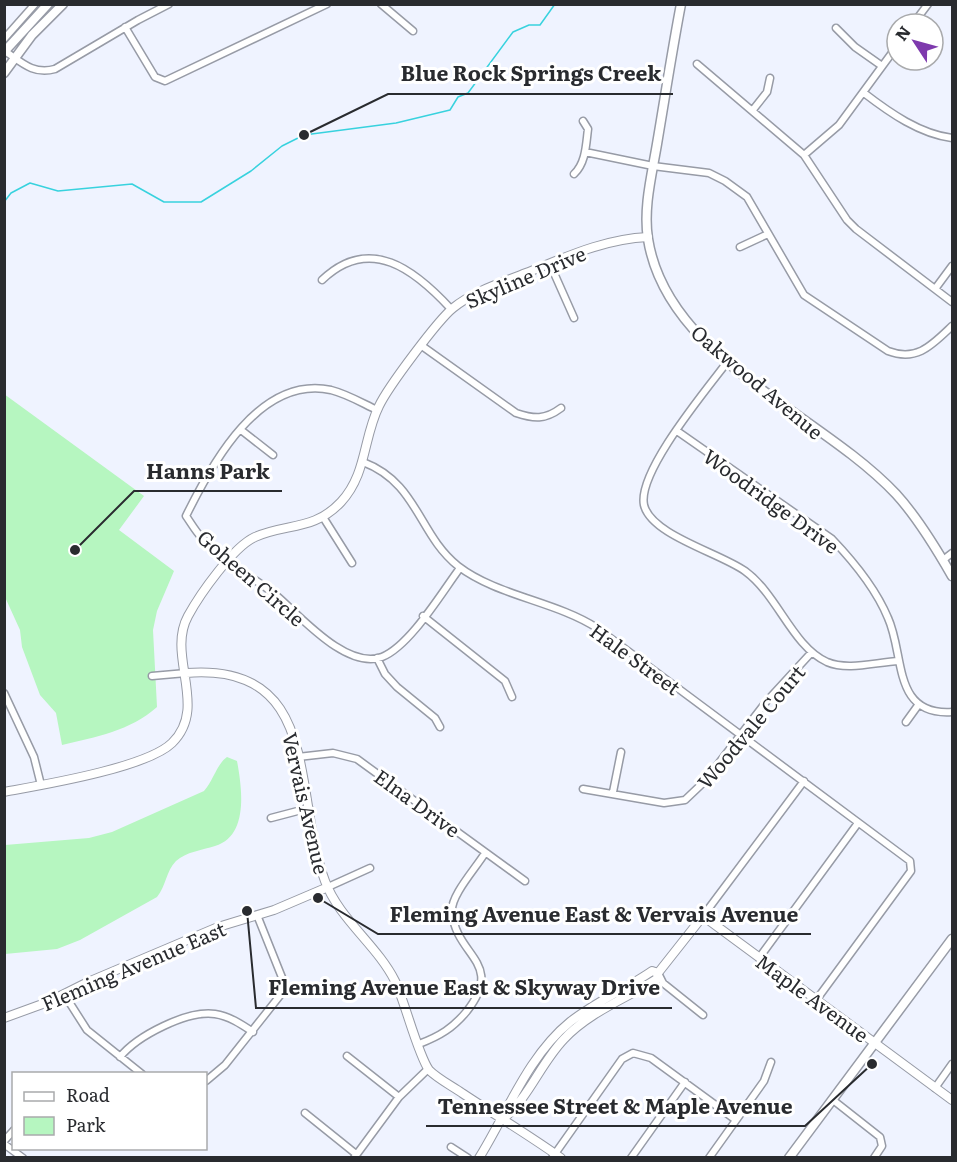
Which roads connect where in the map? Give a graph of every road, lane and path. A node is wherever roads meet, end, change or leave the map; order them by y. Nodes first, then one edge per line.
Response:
1 (35, 4) edge
2 (48, 4) edge
3 (63, 4) edge
4 (169, 4) edge
5 (327, 4) edge
6 (381, 4) edge
7 (681, 4) edge
8 (125, 27) junction
9 (836, 28) dead end
10 (413, 31) dead end
11 (4, 39) edge
12 (5, 52) edge
13 (14, 58) junction
14 (885, 62) edge
15 (697, 64) dead end
16 (882, 66) junction
17 (4, 73) edge
18 (770, 78) dead end
19 (864, 93) junction
20 (752, 111) junction
21 (583, 121) dead end
22 (952, 138) edge
23 (585, 152) junction
24 (804, 155) junction
25 (653, 166) junction
26 (574, 174) dead end
27 (768, 234) junction
28 (648, 237) junction
29 (740, 247) dead end
30 (550, 264) junction
31 (952, 266) edge
32 (322, 280) dead end
33 (935, 289) junction
34 (952, 302) edge
35 (451, 309) junction
36 (574, 318) dead end
37 (952, 326) edge
38 (422, 346) junction
39 (728, 361) junction
40 (561, 408) dead end
41 (377, 410) junction
42 (241, 430) junction
43 (677, 431) junction
44 (273, 455) dead end
45 (363, 462) junction
46 (324, 517) junction
47 (952, 553) edge
48 (229, 560) junction
49 (943, 560) junction
50 (352, 563) dead end
51 (460, 568) junction
52 (952, 576) edge
53 (423, 616) junction
54 (811, 653) junction
55 (377, 658) junction
56 (899, 661) junction
57 (186, 673) junction
58 (152, 676) dead end
59 (4, 693) edge
60 (512, 697) dead end
61 (919, 704) junction
62 (952, 712) edge
63 (906, 722) dead end
64 (440, 727) dead end
65 (741, 735) junction
66 (621, 752) dead end
67 (298, 757) junction
68 (804, 781) junction
69 (40, 785) junction
70 (584, 789) dead end
71 (4, 792) edge
72 (613, 792) junction
73 (309, 808) junction
74 (271, 818) dead end
75 (858, 823) junction
76 (485, 853) junction
77 (370, 868) dead end
78 (525, 881) dead end
79 (328, 887) junction
80 (257, 915) junction
81 (704, 916) junction
82 (952, 939) edge
83 (759, 958) junction
84 (658, 973) junction
85 (64, 994) junction
86 (816, 999) junction
87 (703, 1015) dead end
88 (4, 1018) edge
89 (253, 1032) junction
90 (876, 1043) junction
91 (419, 1044) junction
92 (347, 1056) dead end
93 (120, 1058) junction
94 (771, 1062) dead end
95 (952, 1064) edge
96 (428, 1069) junction
97 (139, 1072) edge
98 (207, 1080) edge
99 (685, 1082) junction
100 (935, 1088) junction
101 (399, 1097) junction
102 (833, 1100) junction
103 (952, 1100) edge
104 (305, 1113) dead end
105 (502, 1120) junction
106 (736, 1120) junction
107 (451, 1148) dead end
108 (355, 1156) edge
109 (556, 1156) edge
110 (468, 1158) edge
111 (479, 1158) edge
112 (631, 1158) edge
113 (709, 1158) edge
114 (789, 1158) edge
115 (874, 1158) edge

1 - 11 street
2 - 12 main road
3 - 13 main road
4 - 8 street
5 - 8 street
6 - 10 street
7 - 25 main road, Oakwood Avenue
8 - 13 street
9 - 16 street
12 - 13 street
13 - 17 main road
14 - 16 street
15 - 20 street
16 - 19 street
18 - 20 street
19 - 22 street
19 - 24 street
20 - 24 street
21 - 23 street
23 - 25 street
23 - 26 street
24 - 33 street
25 - 27 street
25 - 28 main road, Oakwood Avenue
27 - 29 street
27 - 37 street
28 - 30 street, Skyline Drive
28 - 39 main road, Oakwood Avenue
30 - 35 street, Skyline Drive
30 - 36 street
31 - 33 street
32 - 35 street
33 - 34 street
35 - 38 street, Skyline Drive
38 - 40 street
38 - 41 street, Skyline Drive
39 - 43 street
39 - 49 main road, Oakwood Avenue
41 - 42 street, Goheen Circle
41 - 45 street, Skyline Drive
42 - 44 street
42 - 48 street, Goheen Circle
43 - 54 street
43 - 56 street, Woodridge Drive
45 - 46 street, Skyline Drive
45 - 51 street, Hale Street
46 - 48 street, Skyline Drive
46 - 50 street
47 - 49 street
48 - 55 street, Goheen Circle
48 - 57 street, Skyline Drive
49 - 52 main road, Oakwood Avenue
51 - 53 street
51 - 65 street, Hale Street
53 - 55 street
53 - 60 street
54 - 56 street
54 - 65 street, Woodvale Court
55 - 64 street
56 - 61 street, Woodridge Drive
57 - 58 street, Vervais Avenue
57 - 67 street, Vervais Avenue
57 - 69 street, Skyline Drive
59 - 69 street
61 - 62 street
61 - 63 street
65 - 68 street, Hale Street
65 - 72 street, Woodvale Court
66 - 72 street
67 - 73 street, Vervais Avenue
67 - 76 street, Elna Drive
68 - 75 street, Hale Street
68 - 81 street
69 - 71 street, Skyline Drive
70 - 72 street, Woodvale Court
73 - 74 street
73 - 79 street, Vervais Avenue
75 - 83 street
75 - 86 street, Hale Street
76 - 78 street, Elna Drive
76 - 91 street
77 - 79 street
79 - 80 street, Fleming Avenue East
79 - 91 street, Vervais Avenue
80 - 85 street, Fleming Avenue East
80 - 89 street
81 - 83 street, Maple Avenue
81 - 84 street
82 - 90 main road
83 - 86 street, Maple Avenue
84 - 87 street
84 - 105 street
85 - 88 street, Fleming Avenue East
85 - 93 street
86 - 90 street, Maple Avenue
89 - 93 street
89 - 98 street
90 - 100 street, Maple Avenue
90 - 102 main road
91 - 96 street, Vervais Avenue
92 - 101 street
93 - 97 street
94 - 106 street
95 - 100 street
96 - 101 street
96 - 105 street
99 - 106 street
99 - 109 street
99 - 112 street
100 - 103 street, Maple Avenue
101 - 108 street
102 - 114 main road
102 - 115 street
104 - 108 street
105 - 109 street
105 - 111 street
106 - 113 street
107 - 110 street

